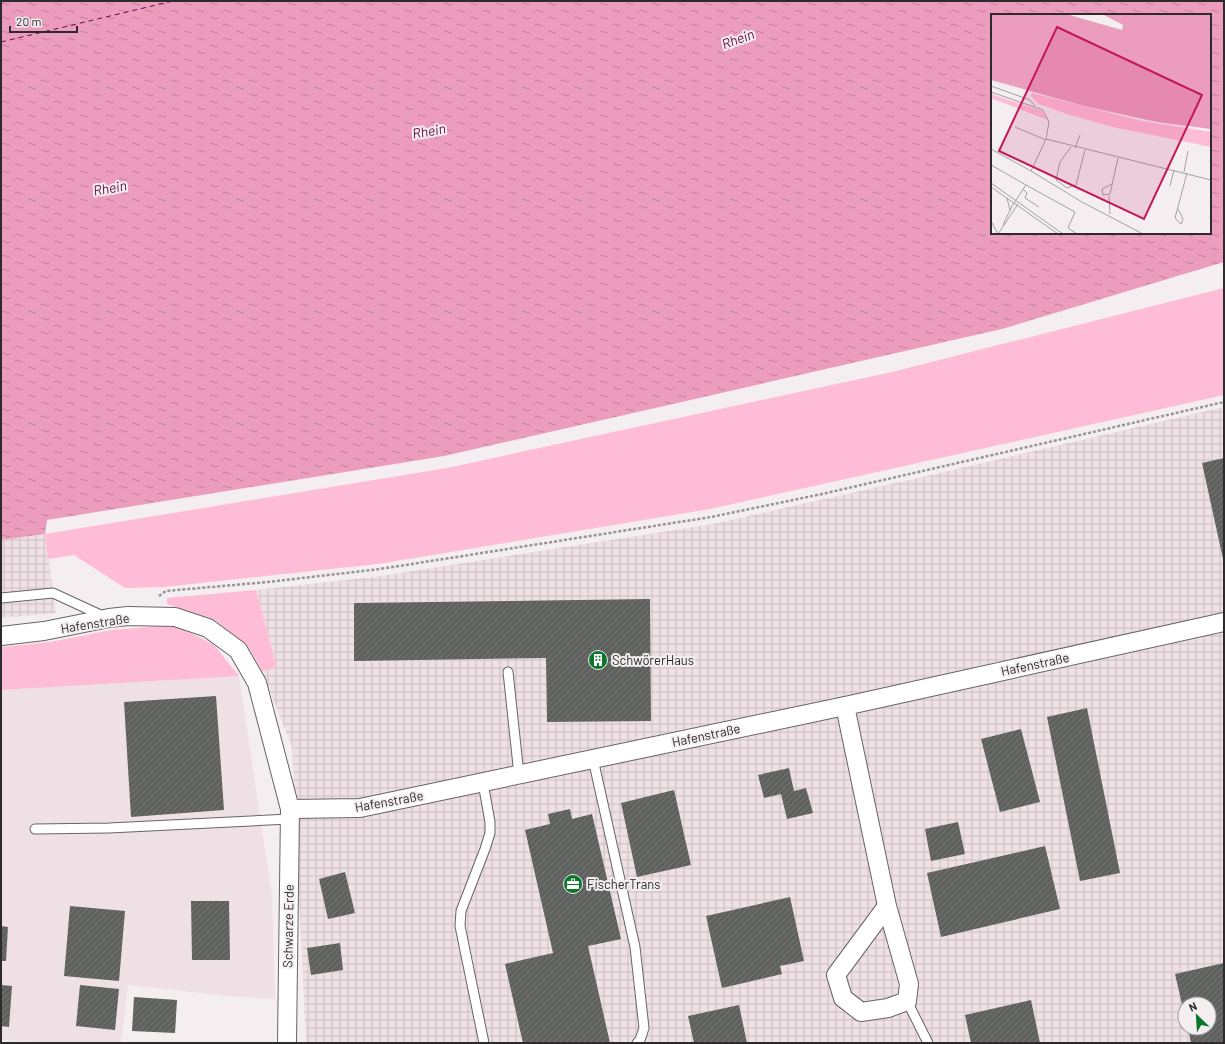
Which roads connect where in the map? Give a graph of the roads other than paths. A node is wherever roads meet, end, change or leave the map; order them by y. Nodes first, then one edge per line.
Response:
1 (1, 598) edge
2 (109, 618) junction
3 (1224, 622) edge
4 (1, 636) edge
5 (508, 672) dead end
6 (845, 706) junction
7 (593, 759) junction
8 (519, 775) junction
9 (483, 782) junction
10 (290, 814) junction
11 (35, 829) dead end
12 (887, 906) junction
13 (907, 1001) junction
14 (287, 1043) edge
15 (484, 1043) edge
16 (637, 1043) edge
17 (928, 1043) edge

1 - 2 lane
2 - 4 street, Hafenstraße
2 - 10 street, Hafenstraße
3 - 6 street, Hafenstraße
5 - 8 lane
6 - 7 street, Hafenstraße
6 - 12 street
7 - 8 street, Hafenstraße
7 - 16 lane
8 - 9 street, Hafenstraße
9 - 10 street, Hafenstraße
9 - 15 lane
10 - 11 lane
10 - 14 street, Schwarze Erde
12 - 13 street
12 - 13 street
13 - 17 lane

